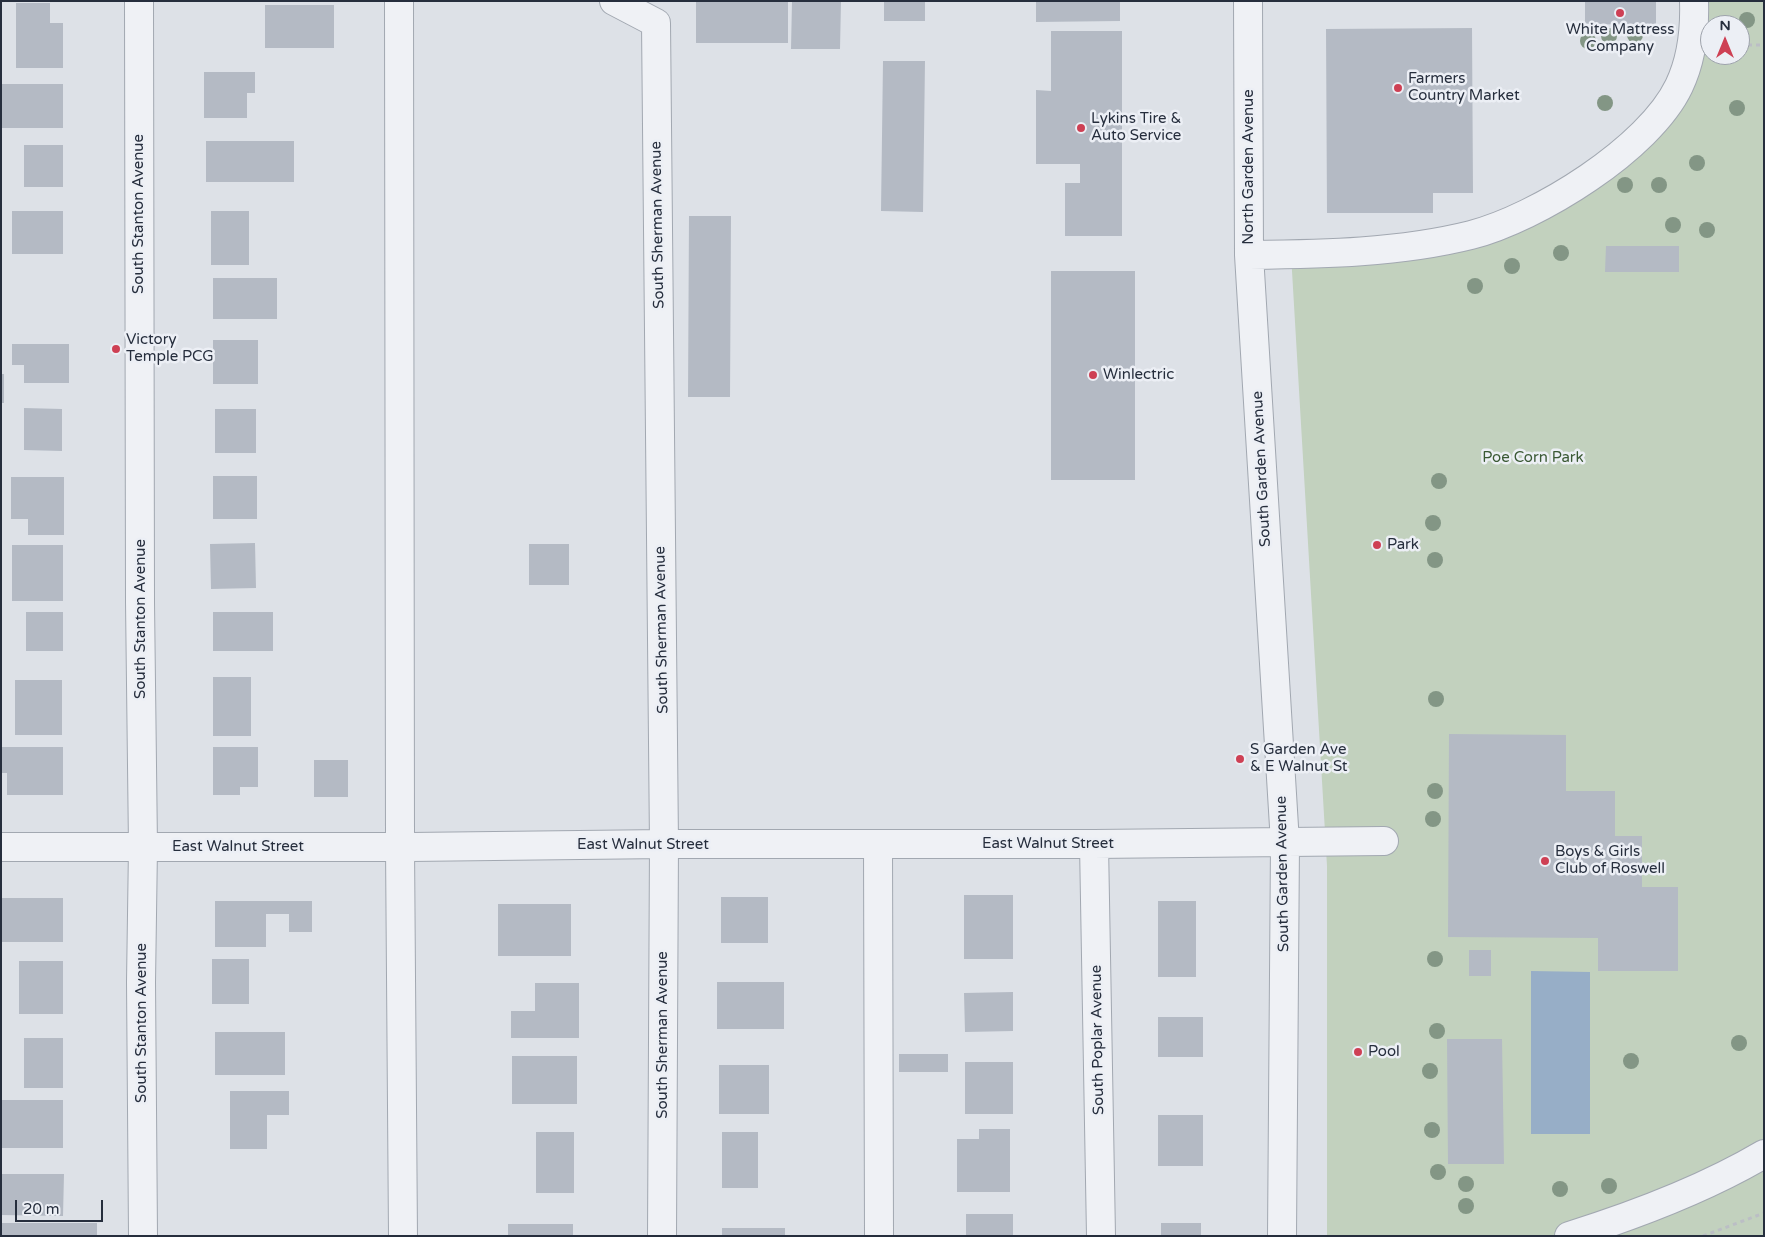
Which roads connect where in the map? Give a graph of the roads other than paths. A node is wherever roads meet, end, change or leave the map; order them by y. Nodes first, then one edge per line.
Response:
1 (139, 1) edge
2 (399, 1) edge
3 (614, 1) edge
4 (1248, 1) edge
5 (1694, 1) edge
6 (1249, 255) junction
7 (1254, 333) joint
8 (1384, 841) dead end
9 (1285, 842) junction
10 (664, 844) junction
11 (878, 844) junction
12 (1094, 844) junction
13 (1, 846) edge
14 (143, 847) junction
15 (400, 847) junction
16 (1764, 1154) edge
17 (143, 1236) edge
18 (403, 1236) edge
19 (662, 1236) edge
20 (879, 1236) edge
21 (1101, 1236) edge
22 (1282, 1236) edge
23 (1569, 1236) edge

1 - 14 street, South Stanton Avenue
2 - 15 street
3 - 10 street, South Sherman Avenue
4 - 6 street, North Garden Avenue
5 - 6 street
6 - 7 street, North Garden Avenue
7 - 9 street, South Garden Avenue
8 - 9 street, East Walnut Street
9 - 12 street, East Walnut Street
9 - 22 street, South Garden Avenue
10 - 11 street, East Walnut Street
10 - 15 street, East Walnut Street
10 - 19 street, South Sherman Avenue
11 - 12 street, East Walnut Street
11 - 20 street
12 - 21 street, South Poplar Avenue
13 - 14 street, East Walnut Street
14 - 15 street, East Walnut Street
14 - 17 street, South Stanton Avenue
15 - 18 street
16 - 23 street

